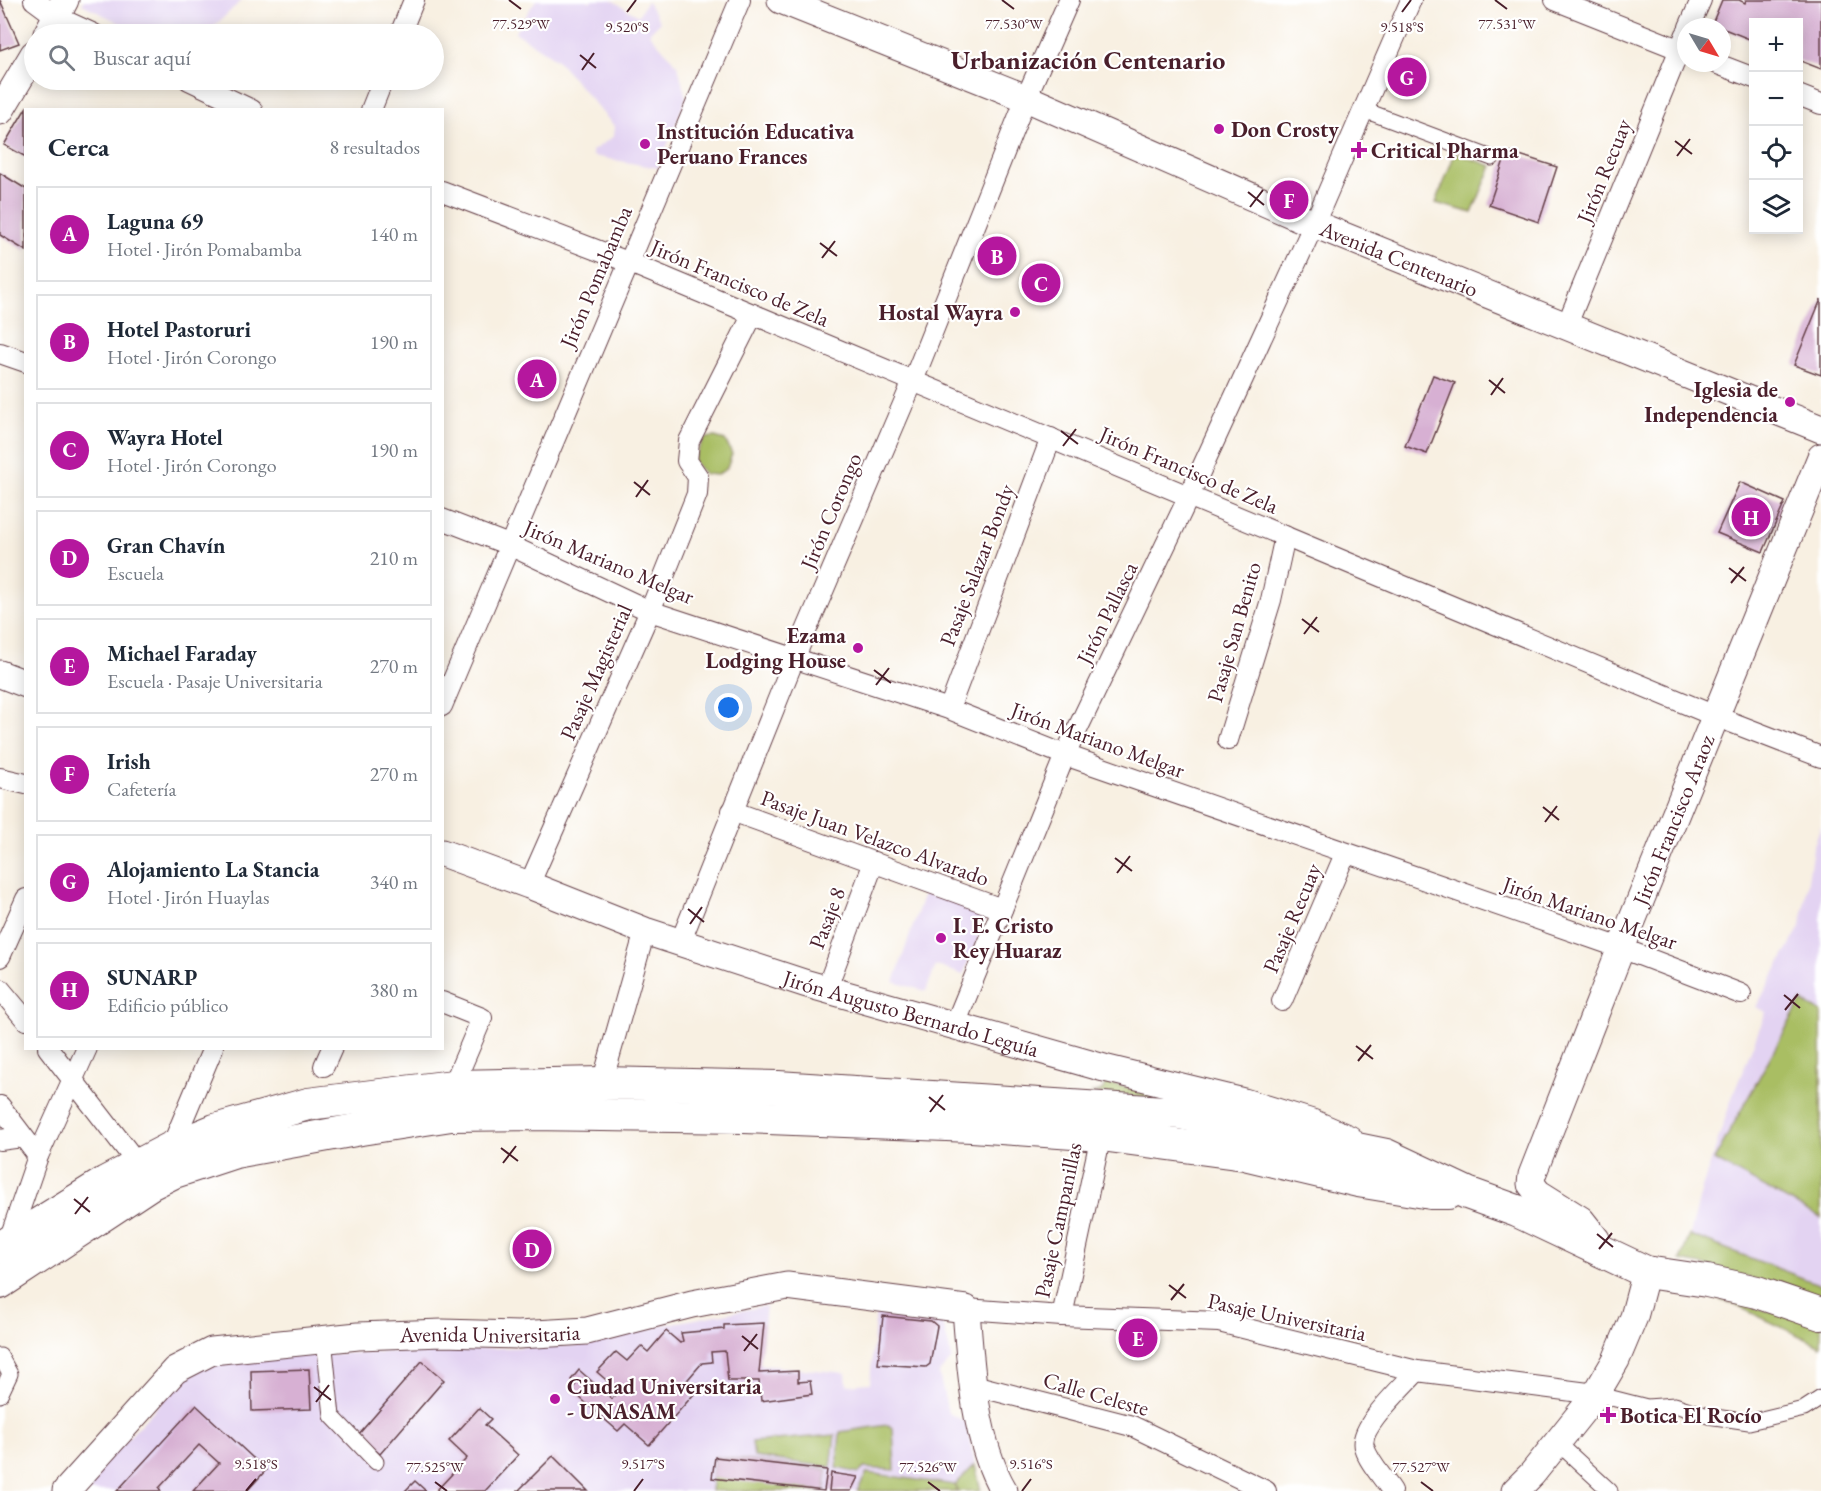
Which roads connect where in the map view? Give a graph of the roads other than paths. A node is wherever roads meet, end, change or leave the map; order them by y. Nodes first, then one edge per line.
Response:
1 (34, 0) edge
2 (414, 0) edge
3 (740, 0) edge
4 (781, 0) edge
5 (1069, 0) edge
6 (1411, 0) edge
7 (1555, 0) edge
8 (1701, 0) edge
9 (56, 17) edge
10 (1693, 18) edge
11 (72, 24) edge
12 (404, 24) edge
13 (1677, 43) edge
14 (1677, 62) edge
15 (1731, 69) edge
16 (24, 71) edge
17 (1749, 76) edge
18 (210, 90) edge
19 (378, 90) edge
20 (1803, 97) edge
21 (1026, 98) junction
22 (1821, 104) edge
23 (248, 108) edge
24 (372, 108) edge
25 (1364, 110) junction
26 (0, 111) edge
27 (1492, 158) dead end
28 (444, 192) edge
29 (1314, 224) junction
30 (628, 262) junction
31 (753, 314) junction
32 (1566, 327) junction
33 (0, 353) edge
34 (24, 361) edge
35 (913, 381) junction
36 (1821, 429) edge
37 (1051, 438) junction
38 (1820, 463) edge
39 (1189, 496) junction
40 (444, 520) edge
41 (1285, 536) junction
42 (509, 545) junction
43 (650, 611) junction
44 (794, 659) junction
45 (0, 674) edge
46 (24, 683) edge
47 (444, 701) edge
48 (949, 709) junction
49 (1715, 716) junction
50 (1228, 740) dead end
51 (1065, 755) junction
52 (1821, 757) edge
53 (0, 778) edge
54 (24, 784) edge
55 (732, 811) junction
56 (444, 854) edge
57 (1346, 854) junction
58 (874, 862) junction
59 (529, 885) junction
60 (24, 903) edge
61 (1002, 909) junction
62 (645, 931) junction
63 (680, 943) junction
64 (1621, 948) junction
65 (0, 957) edge
66 (0, 988) edge
67 (826, 990) junction
68 (1741, 994) dead end
69 (1282, 1001) dead end
70 (444, 1003) edge
71 (24, 1018) edge
72 (954, 1027) junction
73 (50, 1050) edge
74 (86, 1050) edge
75 (212, 1050) edge
76 (73, 1079) junction
77 (602, 1083) junction
78 (453, 1086) junction
79 (0, 1106) edge
80 (1100, 1121) junction
81 (22, 1137) junction
82 (0, 1140) edge
83 (1386, 1155) junction
84 (38, 1156) junction
85 (159, 1167) junction
86 (1467, 1193) junction
87 (1594, 1248) junction
88 (4, 1262) edge
89 (1646, 1272) junction
90 (966, 1309) junction
91 (1821, 1314) edge
92 (1062, 1316) junction
93 (324, 1340) junction
94 (0, 1356) edge
95 (1417, 1371) junction
96 (973, 1386) junction
97 (1596, 1394) junction
98 (0, 1395) edge
99 (1821, 1398) edge
100 (1557, 1442) junction
101 (376, 1462) dead end
102 (1520, 1489) edge
103 (66, 1491) edge
104 (1004, 1491) edge
105 (1266, 1491) edge
106 (1392, 1491) edge
107 (1610, 1491) edge

1 - 9 street
2 - 12 street
3 - 30 street, Jirón Pomabamba
4 - 21 main road, Avenida Centenario
5 - 21 street, Jirón Corongo
6 - 25 street, Jirón Pallasca
7 - 13 street
8 - 10 street
9 - 11 street
14 - 32 street, Jirón Recuay
15 - 17 street
16 - 26 main road
18 - 23 street
19 - 24 street
20 - 22 street
21 - 29 main road, Avenida Centenario
21 - 35 street, Jirón Corongo
25 - 27 street
25 - 29 street, Jirón Pallasca
28 - 30 street, Jirón Francisco de Zela
29 - 32 main road, Avenida Centenario
29 - 39 street, Jirón Pallasca
30 - 31 street, Jirón Francisco de Zela
30 - 42 street, Jirón Pomabamba
31 - 35 street, Jirón Francisco de Zela
31 - 43 street, Pasaje Magisterial
32 - 36 main road, Avenida Centenario
33 - 34 street
35 - 37 street, Jirón Francisco de Zela
35 - 44 street, Jirón Corongo
37 - 39 street, Jirón Francisco de Zela
37 - 48 street, Pasaje Salazar Bondy
38 - 49 main road, Jirón Francisco Araoz
39 - 41 street, Jirón Francisco de Zela
39 - 51 street, Jirón Pallasca
40 - 42 street, Jirón Mariano Melgar
41 - 49 street, Jirón Francisco de Zela
41 - 50 street, Pasaje San Benito
42 - 43 street, Jirón Mariano Melgar
42 - 47 street, Jirón Pomabamba
43 - 44 street, Jirón Mariano Melgar
43 - 59 street, Pasaje Magisterial
44 - 48 street, Jirón Mariano Melgar
44 - 55 street, Jirón Corongo
45 - 46 main road
48 - 51 street, Jirón Mariano Melgar
49 - 52 street, Jirón Francisco de Zela
49 - 64 main road, Jirón Francisco Araoz
51 - 57 street, Jirón Mariano Melgar
51 - 61 street, Jirón Pallasca
53 - 54 street
55 - 58 street, Pasaje Juan Velazco Alvarado
55 - 63 street, Jirón Corongo
56 - 59 main road, Jirón Augusto Bernardo Leguía
57 - 64 street, Jirón Mariano Melgar
57 - 69 street, Pasaje Recuay
58 - 61 street, Pasaje Juan Velazco Alvarado
58 - 67 street, Pasaje 8
59 - 62 main road, Jirón Augusto Bernardo Leguía
60 - 65 street
61 - 72 street, Jirón Pallasca
62 - 63 main road, Jirón Augusto Bernardo Leguía
62 - 77 street
63 - 67 main road, Jirón Augusto Bernardo Leguía
64 - 68 street, Jirón Mariano Melgar
64 - 87 main road, Jirón Francisco Araoz
66 - 71 street
67 - 72 main road, Jirón Augusto Bernardo Leguía
70 - 78 street
72 - 83 main road, Jirón Augusto Bernardo Leguía
73 - 76 street
74 - 76 street
75 - 85 street
76 - 84 street
76 - 85 street
77 - 78 main road
77 - 80 main road
78 - 85 main road
79 - 81 street
80 - 83 main road
80 - 85 main road
80 - 86 main road
80 - 92 street, Pasaje Campanillas
81 - 82 street
81 - 84 street
83 - 86 main road
84 - 88 street
85 - 88 main road
86 - 87 main road
87 - 89 main road
89 - 91 main road
89 - 97 main road
90 - 92 street, Pasaje Universitaria
90 - 93 main road, Avenida Universitaria
90 - 96 main road
92 - 95 street, Pasaje Universitaria
93 - 101 street
93 - 103 main road, Avenida Universitaria
94 - 98 street
95 - 97 street, Pasaje Universitaria
95 - 106 street
96 - 104 main road
96 - 105 street, Calle Celeste
97 - 99 street
97 - 100 main road
100 - 102 main road
100 - 107 street

